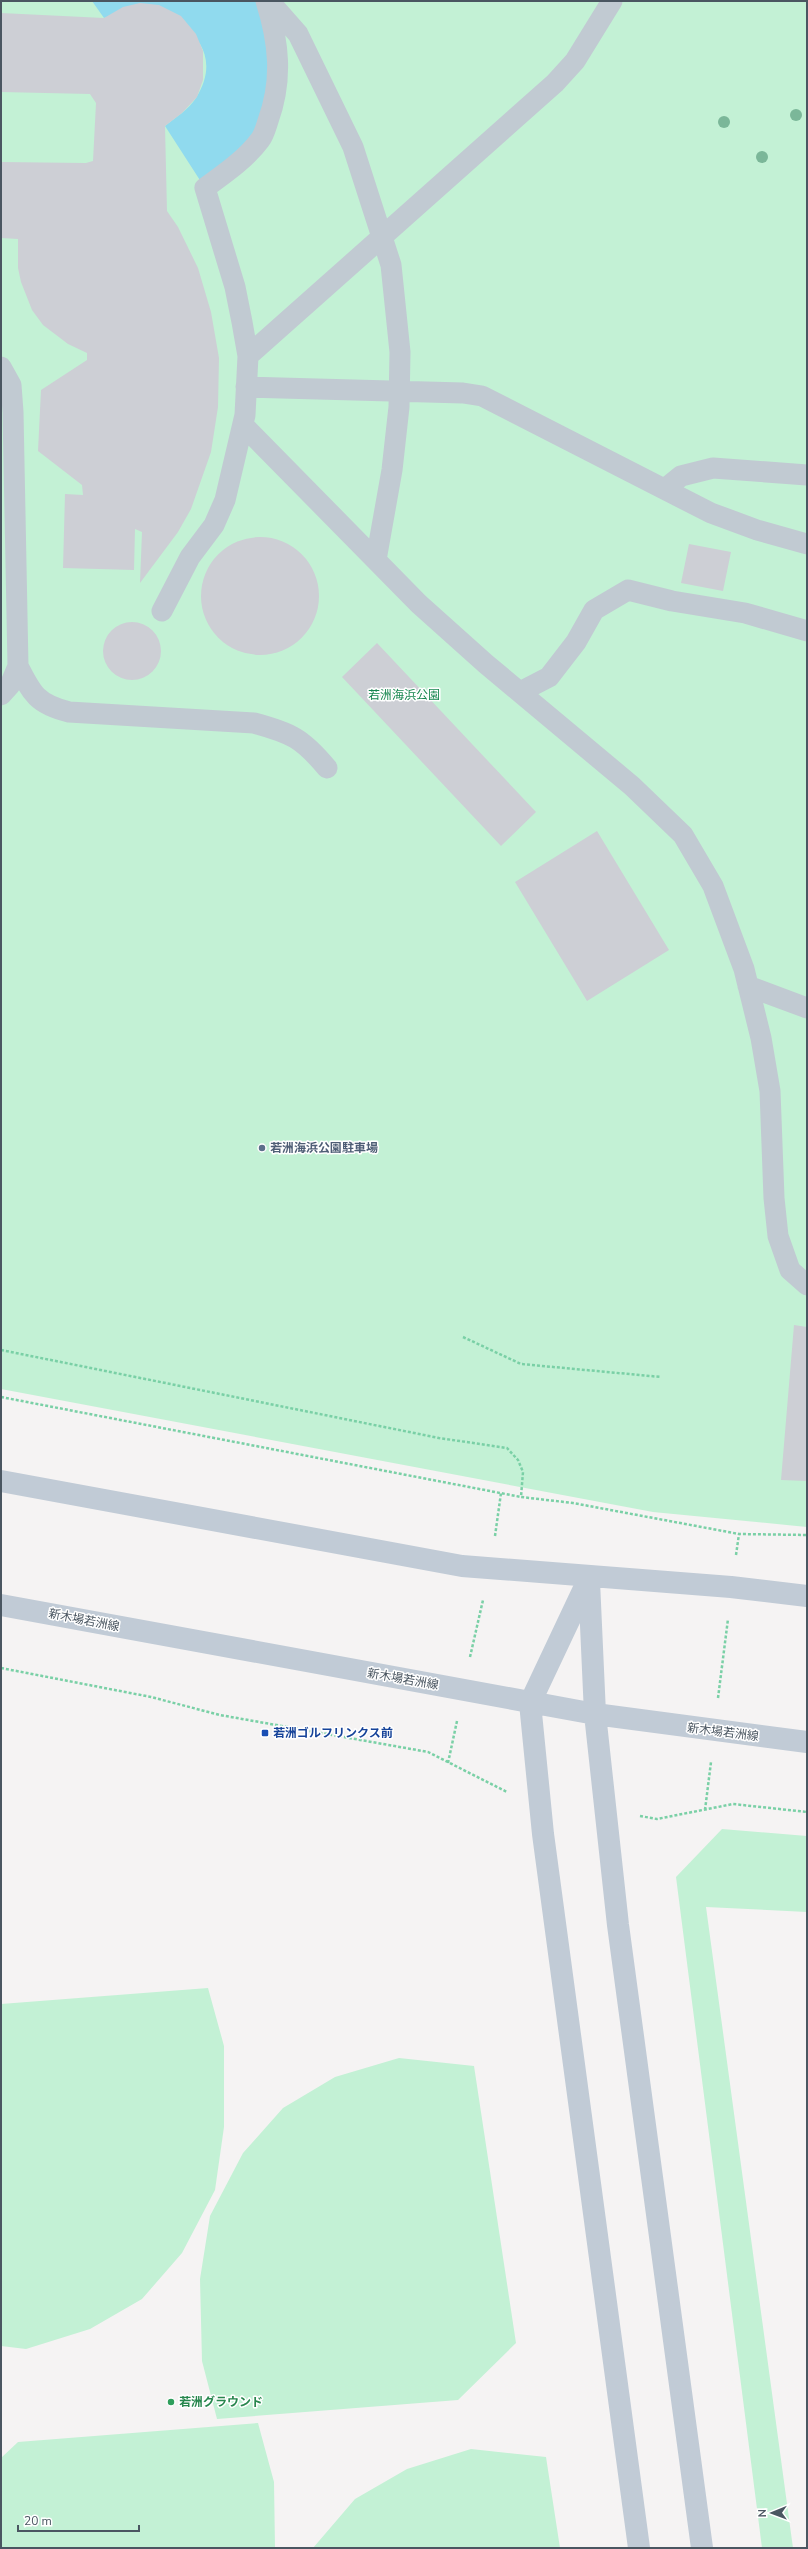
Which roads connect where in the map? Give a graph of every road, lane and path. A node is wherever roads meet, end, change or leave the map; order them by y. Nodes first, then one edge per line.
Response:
1 (267, 1) edge
2 (612, 1) edge
3 (384, 236) junction
4 (248, 356) junction
5 (1, 367) edge
6 (246, 387) junction
7 (399, 391) junction
8 (244, 424) junction
9 (807, 475) edge
10 (665, 489) junction
11 (807, 544) edge
12 (376, 560) junction
13 (162, 611) dead end
14 (807, 631) edge
15 (18, 666) junction
16 (520, 692) junction
17 (1, 695) edge
18 (327, 768) dead end
19 (748, 986) junction
20 (807, 1008) edge
21 (807, 1285) edge
22 (463, 1336) dead end
23 (1, 1350) edge
24 (662, 1377) dead end
25 (1, 1397) edge
26 (1, 1481) edge
27 (501, 1493) junction
28 (521, 1497) junction
29 (739, 1534) junction
30 (807, 1535) edge
31 (490, 1569) junction
32 (589, 1578) junction
33 (732, 1587) junction
34 (807, 1596) edge
35 (1, 1605) edge
36 (1, 1668) edge
37 (463, 1690) junction
38 (530, 1703) junction
39 (595, 1714) junction
40 (715, 1731) junction
41 (807, 1742) edge
42 (448, 1763) junction
43 (502, 1792) dead end
44 (705, 1810) junction
45 (807, 1812) edge
46 (657, 1819) dead end
47 (638, 2548) edge
48 (702, 2548) edge

1 - 3 lane
1 - 4 lane
2 - 3 lane
3 - 4 lane
3 - 7 lane
4 - 6 lane
5 - 15 lane
6 - 7 lane
6 - 8 lane
7 - 10 lane
7 - 12 lane
8 - 12 lane
8 - 13 lane
9 - 10 lane
10 - 11 lane
12 - 16 lane
14 - 16 lane
15 - 17 lane
15 - 18 lane
16 - 19 lane
19 - 20 lane
19 - 21 lane
22 - 24 path
23 - 28 path
25 - 27 path
26 - 31 street
27 - 28 path
27 - 31 path
28 - 29 path
29 - 30 path
29 - 33 path
31 - 32 street
31 - 37 path
32 - 33 street
32 - 38 street
32 - 39 street
33 - 34 street
33 - 40 path
35 - 37 street, 新木場若洲線
36 - 42 path
37 - 38 street, 新木場若洲線
37 - 42 path
38 - 39 street, 新木場若洲線
38 - 47 street
39 - 40 street, 新木場若洲線
39 - 48 street
40 - 41 street, 新木場若洲線
40 - 44 path
42 - 43 path
44 - 45 path
44 - 46 path

